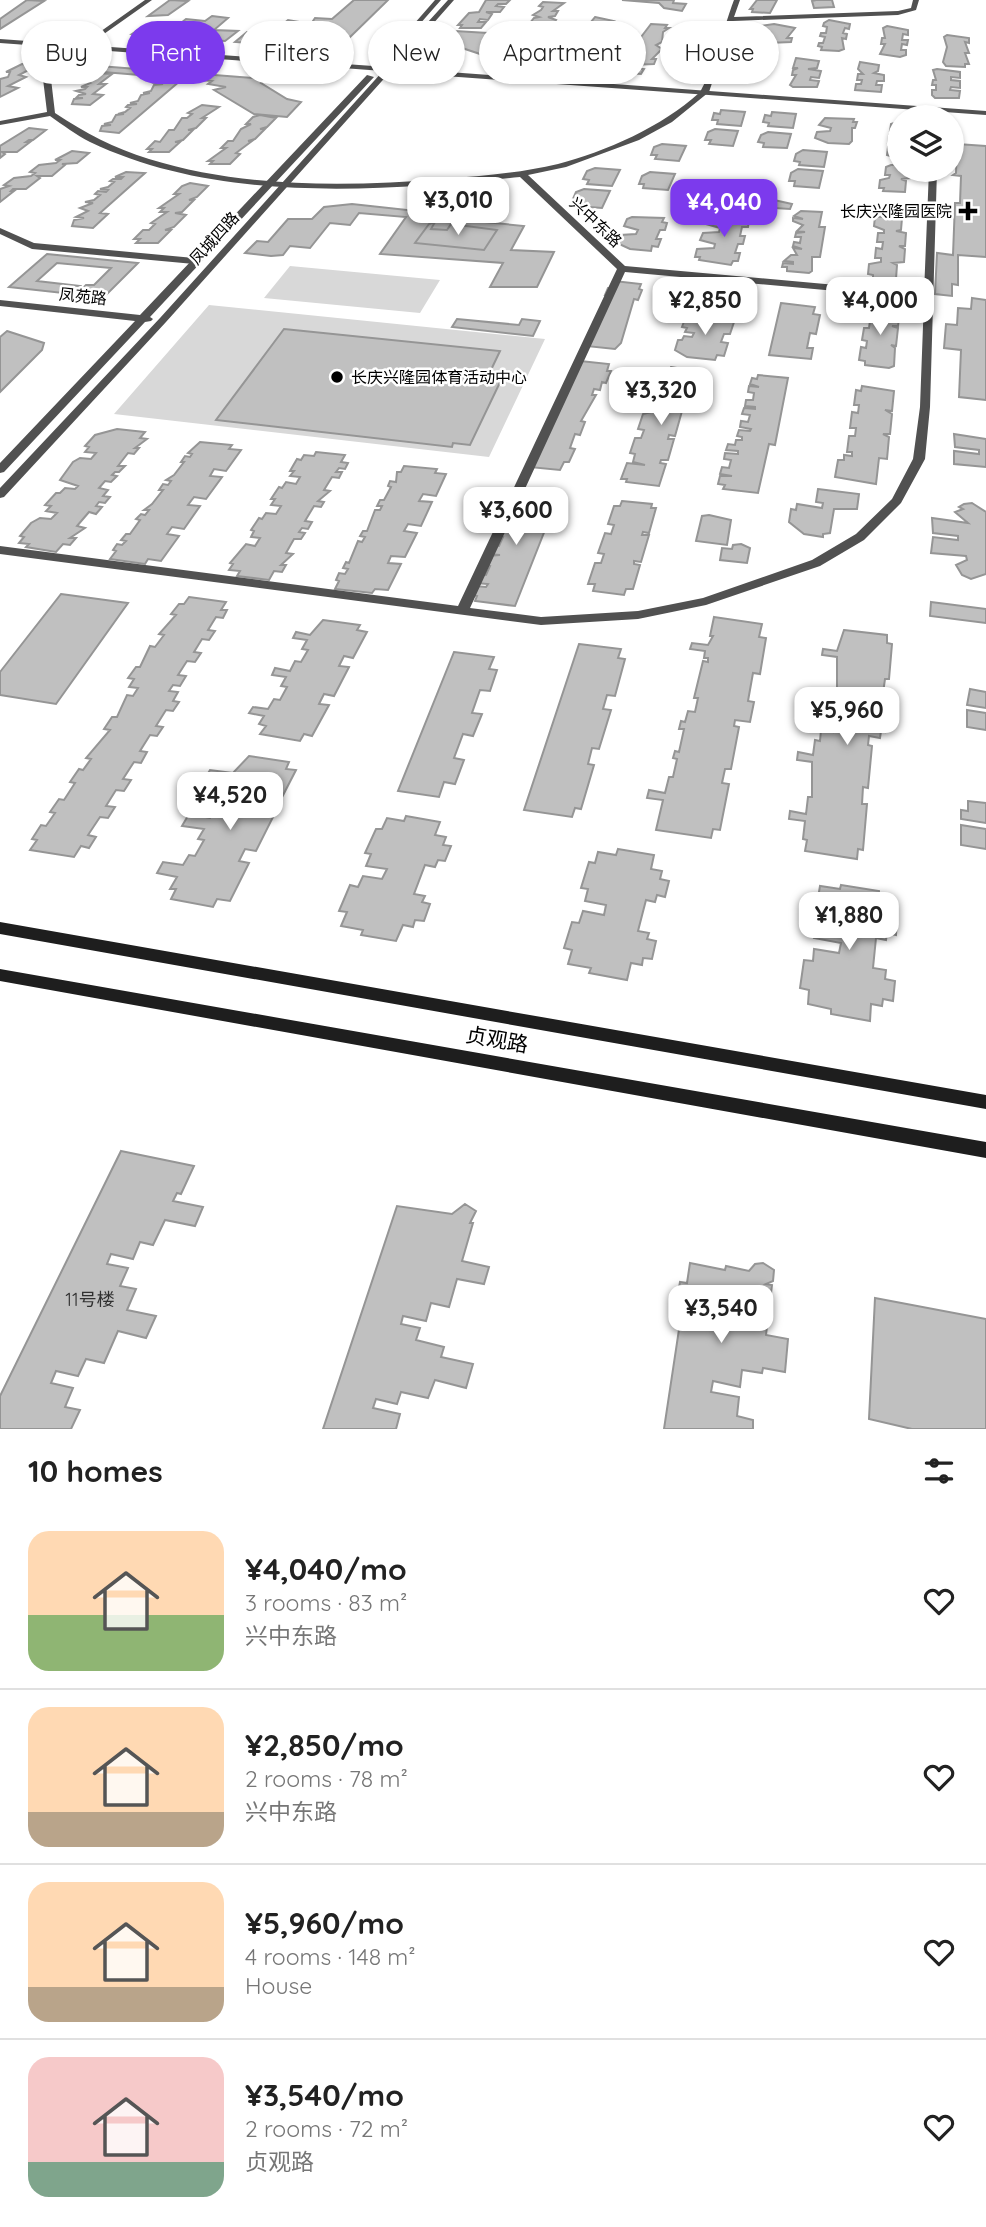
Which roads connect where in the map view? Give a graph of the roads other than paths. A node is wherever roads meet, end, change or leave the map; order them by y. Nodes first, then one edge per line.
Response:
1 (149, 0) edge
2 (438, 0) edge
3 (451, 0) edge
4 (737, 0) edge
5 (916, 0) edge
6 (730, 19) junction
7 (420, 21) edge
8 (433, 21) edge
9 (112, 26) edge
10 (0, 41) edge
11 (21, 43) edge
12 (112, 49) edge
13 (368, 67) edge
14 (465, 74) edge
15 (368, 79) edge
16 (48, 84) edge
17 (377, 84) edge
18 (705, 92) junction
19 (887, 109) edge
20 (964, 113) edge
21 (986, 113) edge
22 (51, 114) junction
23 (0, 123) edge
24 (522, 174) junction
25 (932, 182) edge
26 (268, 183) junction
27 (283, 184) junction
28 (0, 231) edge
29 (194, 261) junction
30 (622, 269) junction
31 (927, 296) junction
32 (0, 303) edge
33 (144, 318) junction
34 (163, 320) junction
35 (0, 470) edge
36 (0, 495) edge
37 (0, 550) edge
38 (462, 611) junction
39 (0, 928) edge
40 (0, 975) edge
41 (986, 1102) edge
42 (986, 1150) edge

1 - 9 street
2 - 7 street, 凤城四路
3 - 8 street, 凤城四路
4 - 6 street
5 - 6 street
6 - 18 street
10 - 11 street
12 - 13 street
14 - 18 street
15 - 26 street, 凤城四路
16 - 22 street
17 - 27 street, 凤城四路
18 - 19 street
18 - 24 street
20 - 21 street
22 - 23 street
22 - 26 street
24 - 27 street
24 - 30 street, 兴中东路
25 - 31 street
26 - 27 street
26 - 29 street, 凤城四路
27 - 34 street, 凤城四路
28 - 29 street
29 - 33 street, 凤城四路
30 - 31 street
30 - 38 street, 兴中东路
31 - 38 street
32 - 33 street, 凤苑路
33 - 34 street, 凤苑路
33 - 35 street, 凤城四路
34 - 36 street, 凤城四路
37 - 38 street
39 - 41 main road, 贞观路
40 - 42 main road, 贞观路

